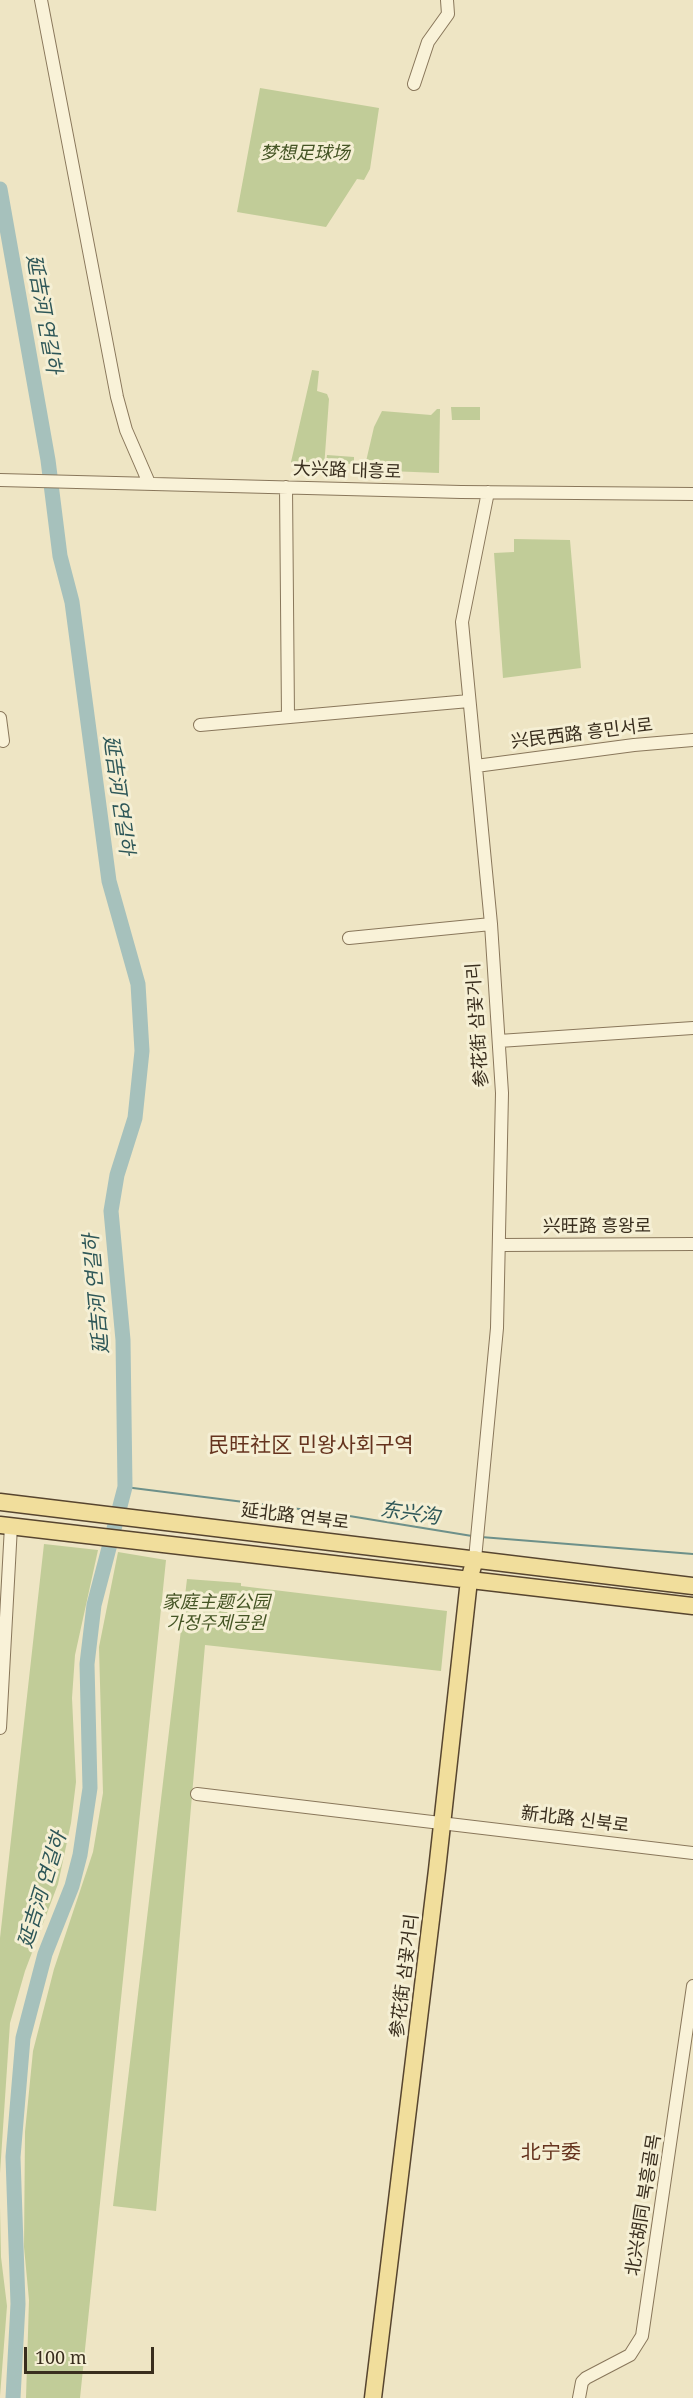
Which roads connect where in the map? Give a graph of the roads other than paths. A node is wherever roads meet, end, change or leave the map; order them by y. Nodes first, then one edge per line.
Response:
1 (41, 0) edge
2 (447, 0) edge
3 (414, 84) dead end
4 (0, 480) edge
5 (149, 483) junction
6 (286, 487) junction
7 (488, 492) junction
8 (693, 494) edge
9 (469, 701) junction
10 (0, 717) edge
11 (288, 717) junction
12 (200, 725) dead end
13 (693, 740) edge
14 (3, 741) dead end
15 (476, 766) junction
16 (491, 924) junction
17 (349, 938) dead end
18 (693, 1028) edge
19 (499, 1041) junction
20 (693, 1244) edge
21 (501, 1245) junction
22 (0, 1502) edge
23 (6, 1525) edge
24 (477, 1544) junction
25 (472, 1580) junction
26 (693, 1586) edge
27 (693, 1606) edge
28 (0, 1728) edge
29 (197, 1794) dead end
30 (448, 1823) junction
31 (693, 1853) edge
32 (693, 1986) edge
33 (373, 2398) edge
34 (382, 2398) edge
35 (579, 2398) edge

1 - 5 street
2 - 3 street
4 - 5 street, 大兴路 대흥로
5 - 6 street, 大兴路 대흥로
6 - 7 street, 大兴路 대흥로
6 - 11 street
7 - 8 street, 大兴路 대흥로
7 - 9 street, 参花街 삼꽃거리
9 - 11 street
9 - 15 street, 参花街 삼꽃거리
10 - 14 street
11 - 12 street
13 - 15 street, 兴民西路 흥민서로
15 - 16 street, 参花街 삼꽃거리
16 - 17 street
16 - 19 street, 参花街 삼꽃거리
18 - 19 street
19 - 21 street, 参花街 삼꽃거리
20 - 21 street, 兴旺路 흥왕로
21 - 24 street, 参花街 삼꽃거리
22 - 24 main road, 延北路 연북로
23 - 25 main road
23 - 28 street
24 - 25 main road, 参花街 삼꽃거리
24 - 26 main road, 延北路 연북로
25 - 27 main road
25 - 30 main road, 参花街 삼꽃거리
29 - 30 street, 新北路 신북로
30 - 31 street, 新北路 신북로
30 - 33 main road, 参花街 삼꽃거리
30 - 34 main road, 参花街 삼꽃거리
32 - 35 street, 北兴胡同 북흥골목

